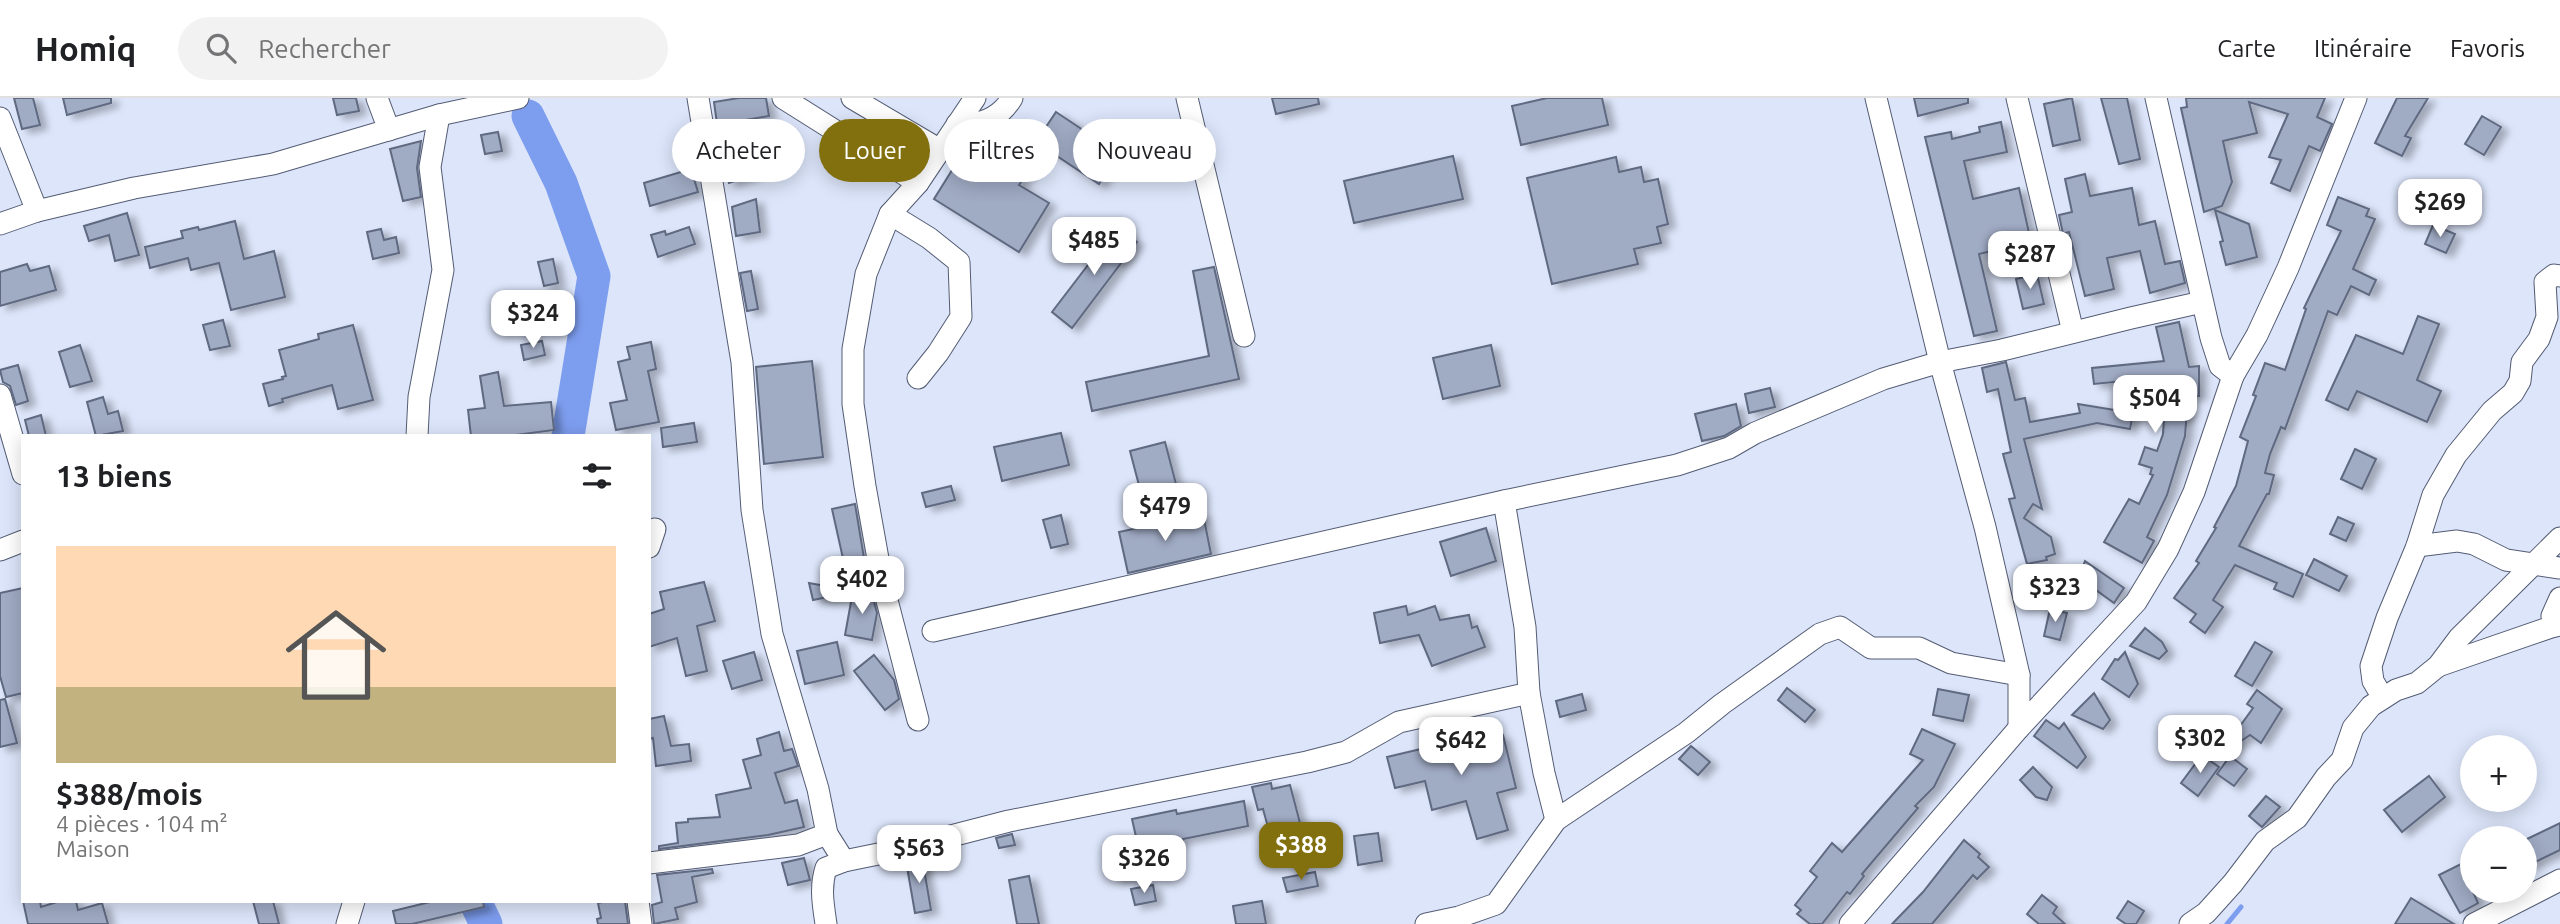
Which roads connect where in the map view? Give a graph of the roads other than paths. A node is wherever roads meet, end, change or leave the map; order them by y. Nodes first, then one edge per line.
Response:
1 (377, 98) edge
2 (518, 98) edge
3 (698, 98) edge
4 (783, 98) edge
5 (852, 98) edge
6 (975, 98) edge
7 (1012, 98) edge
8 (1187, 98) edge
9 (1876, 98) edge
10 (2017, 98) edge
11 (2156, 98) edge
12 (2356, 98) edge
13 (439, 115) junction
14 (0, 118) edge
15 (960, 119) edge
16 (991, 119) edge
17 (389, 130) junction
18 (944, 144) edge
19 (940, 150) junction
20 (918, 183) junction
21 (37, 211) junction
22 (890, 214) junction
23 (0, 224) edge
24 (2560, 276) edge
25 (2202, 302) junction
26 (2073, 331) junction
27 (1244, 336) dead end
28 (1940, 362) junction
29 (2233, 376) junction
30 (918, 378) dead end
31 (0, 395) edge
32 (417, 434) edge
33 (21, 467) edge
34 (1504, 501) junction
35 (2560, 538) edge
36 (21, 542) edge
37 (2417, 546) junction
38 (0, 550) edge
39 (2532, 564) junction
40 (2560, 568) edge
41 (2560, 598) edge
42 (2558, 625) edge
43 (933, 631) dead end
44 (2438, 666) junction
45 (2019, 675) junction
46 (1529, 692) junction
47 (2383, 698) junction
48 (918, 720) dead end
49 (2019, 728) junction
50 (1556, 820) junction
51 (827, 834) junction
52 (844, 861) junction
53 (651, 863) edge
54 (2560, 880) edge
55 (353, 903) edge
56 (638, 903) edge
57 (347, 924) edge
58 (641, 924) edge
59 (826, 924) edge
60 (1426, 924) edge
61 (1850, 924) edge
62 (2190, 924) edge
63 (2474, 924) edge

1 - 17 street
2 - 13 street
3 - 51 street
4 - 20 street
5 - 19 street
6 - 15 street
7 - 16 street
8 - 27 street
9 - 28 street
10 - 26 street
11 - 25 street
12 - 29 street
13 - 17 street
13 - 32 street
14 - 21 street
17 - 21 street
18 - 19 street
19 - 20 street
20 - 22 street
21 - 23 street
22 - 30 street
22 - 48 street
24 - 37 street
25 - 26 street
25 - 29 street
26 - 28 street
28 - 34 street
28 - 45 street
29 - 49 street
31 - 33 street
34 - 43 street
34 - 46 street
35 - 39 street
36 - 38 street
37 - 39 street
37 - 47 street
39 - 40 street
39 - 44 street
41 - 42 street
42 - 44 street
44 - 47 street
45 - 49 street
45 - 50 street
46 - 50 street
46 - 52 street
47 - 62 street
49 - 61 street
50 - 60 street
51 - 52 street
51 - 53 street
52 - 59 street
54 - 63 street
55 - 57 street
56 - 58 street

